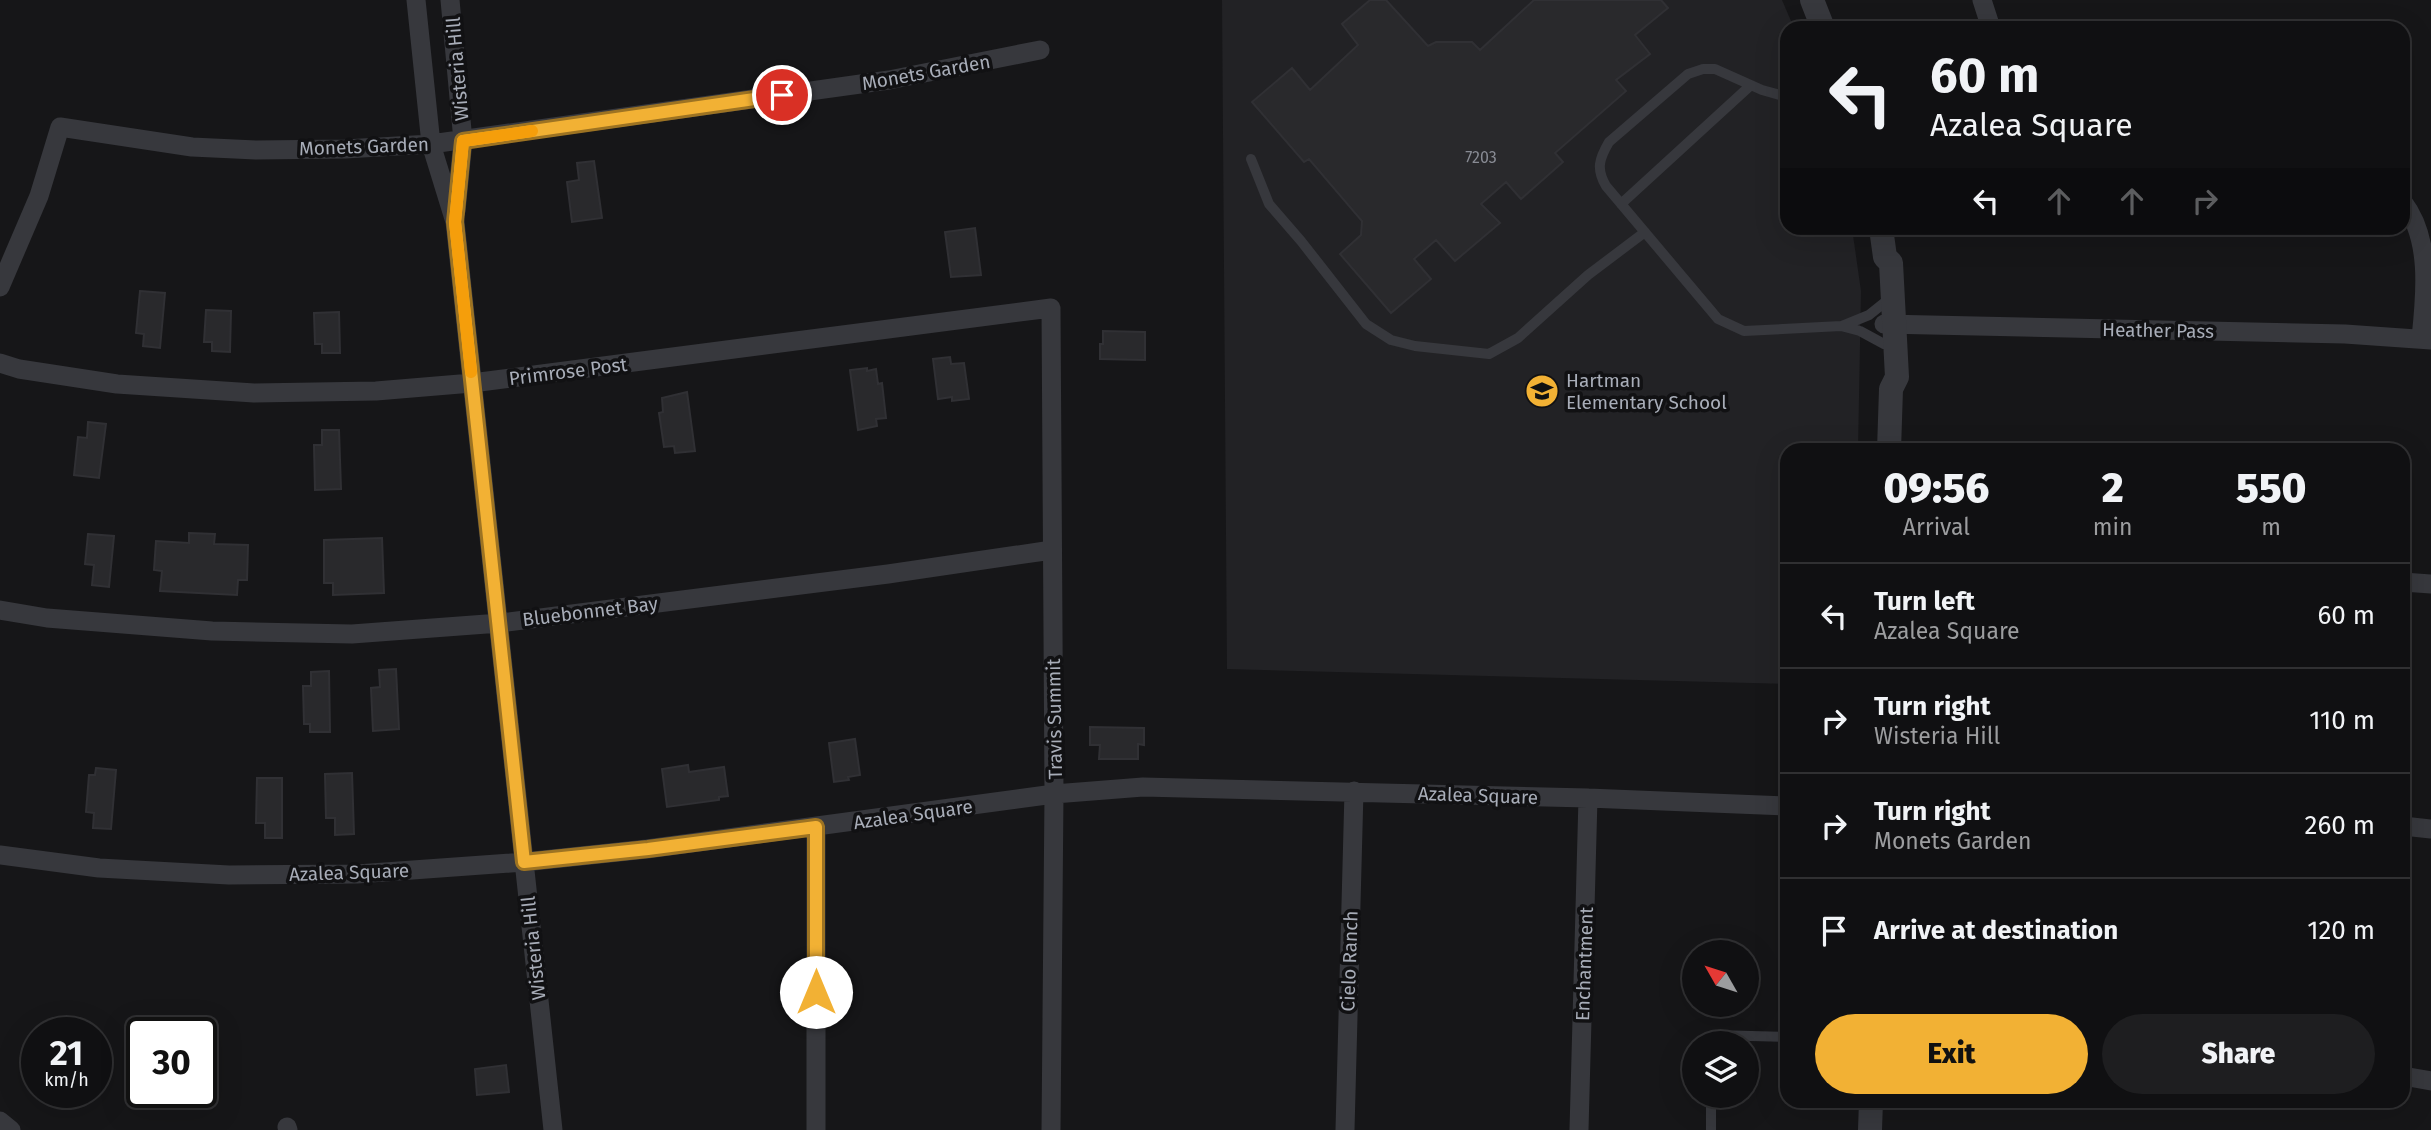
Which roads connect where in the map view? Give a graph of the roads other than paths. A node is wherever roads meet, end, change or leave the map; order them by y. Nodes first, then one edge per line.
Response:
1 (416, 0) edge
2 (450, 0) edge
3 (1812, 0) edge
4 (1982, 0) edge
5 (1821, 21) edge
6 (1989, 21) edge
7 (1040, 50) dead end
8 (1751, 85) junction
9 (1780, 95) edge
10 (463, 141) junction
11 (431, 144) junction
12 (1251, 159) dead end
13 (1621, 204) junction
14 (2410, 210) edge
15 (455, 222) junction
16 (1645, 232) junction
17 (1882, 235) edge
18 (0, 287) edge
19 (1051, 308) joint
20 (1888, 318) junction
21 (1842, 326) junction
22 (2426, 339) edge
23 (0, 363) edge
24 (472, 383) junction
25 (1889, 443) edge
26 (1052, 550) junction
27 (2410, 582) edge
28 (2431, 584) edge
29 (0, 610) edge
30 (500, 623) junction
31 (1354, 791) junction
32 (1054, 794) junction
33 (1588, 798) junction
34 (1780, 806) edge
35 (816, 827) junction
36 (2410, 827) edge
37 (2431, 829) edge
38 (0, 855) edge
39 (524, 862) junction
40 (1759, 1036) edge
41 (1780, 1037) edge
42 (2410, 1077) edge
43 (2431, 1081) edge
44 (1711, 1108) edge
45 (1871, 1108) edge
46 (0, 1121) edge
47 (11, 1130) edge
48 (553, 1130) edge
49 (816, 1130) edge
50 (1051, 1130) edge
51 (1345, 1130) edge
52 (1578, 1130) edge
53 (1710, 1130) edge
54 (1870, 1130) edge

1 - 11 street, Wisteria Hill
2 - 10 street, Wisteria Hill
3 - 5 street
4 - 6 street
7 - 10 street, Monets Garden
8 - 9 lane
8 - 13 lane
8 - 13 lane
10 - 11 street, Monets Garden
10 - 15 street, Wisteria Hill
11 - 15 street, Wisteria Hill
11 - 18 street, Monets Garden
12 - 16 lane
13 - 16 lane
14 - 22 street
15 - 24 street, Wisteria Hill
16 - 21 lane
17 - 20 street
19 - 24 street, Primrose Post
19 - 26 street, Travis Summit
20 - 21 lane
20 - 21 lane
20 - 22 street, Heather Pass
20 - 25 street
23 - 24 street, Primrose Post
24 - 30 street, Wisteria Hill
26 - 30 street, Bluebonnet Bay
26 - 32 street, Travis Summit
27 - 28 street
29 - 30 street, Bluebonnet Bay
30 - 39 street, Wisteria Hill
31 - 32 street, Azalea Square
31 - 33 street, Azalea Square
31 - 51 street, Cielo Ranch
32 - 35 street, Azalea Square
32 - 50 street, Travis Summit
33 - 34 street, Azalea Square
33 - 52 street, Enchantment
35 - 39 street, Azalea Square
35 - 49 street
36 - 37 street
38 - 39 street, Azalea Square
39 - 48 street, Wisteria Hill
40 - 41 lane
42 - 43 street
44 - 53 lane
45 - 54 street
46 - 47 street

